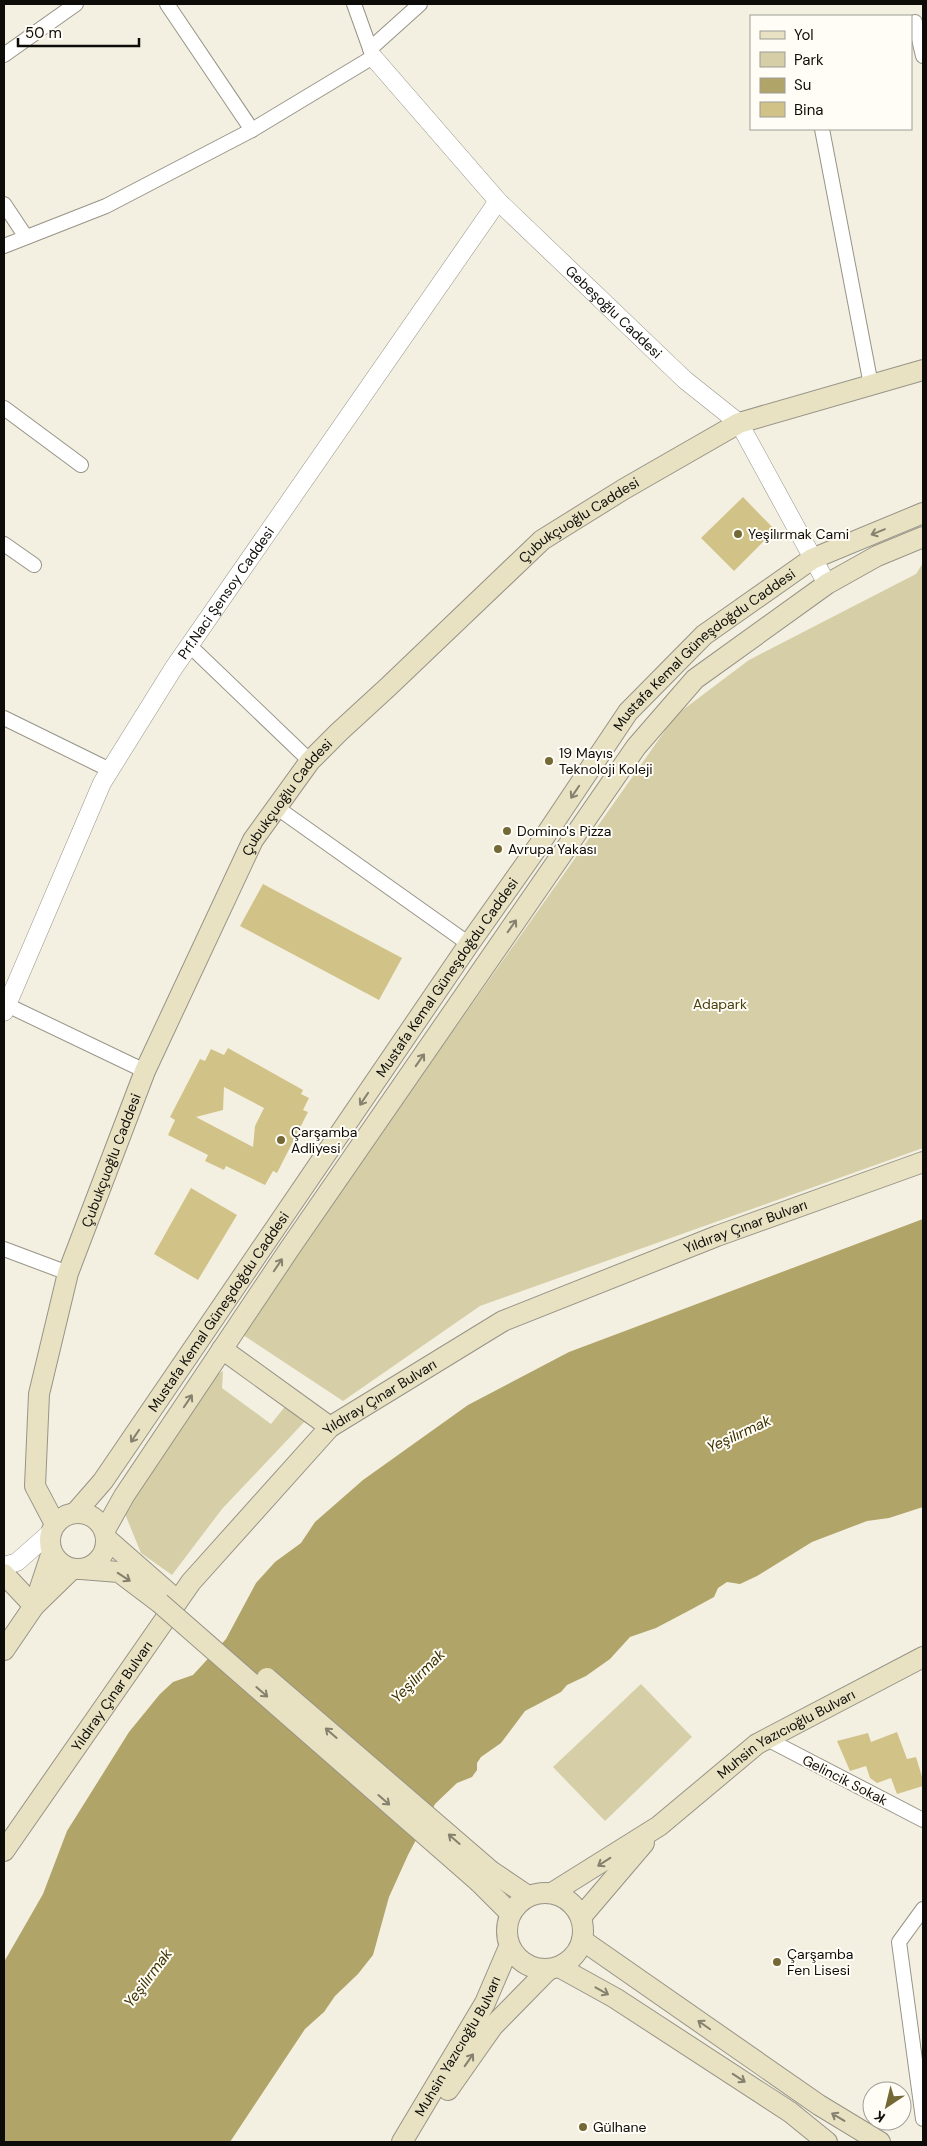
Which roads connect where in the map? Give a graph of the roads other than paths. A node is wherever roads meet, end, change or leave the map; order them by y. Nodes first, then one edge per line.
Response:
1 (76, 4) edge
2 (168, 4) edge
3 (354, 4) edge
4 (420, 4) edge
5 (916, 22) dead end
6 (371, 53) junction
7 (4, 55) edge
8 (923, 56) edge
9 (252, 130) junction
10 (822, 130) edge
11 (498, 201) junction
12 (4, 204) edge
13 (26, 237) junction
14 (4, 246) edge
15 (923, 370) edge
16 (871, 384) junction
17 (4, 408) edge
18 (739, 423) junction
19 (81, 465) dead end
20 (923, 514) edge
21 (923, 537) edge
22 (4, 544) edge
23 (812, 560) junction
24 (34, 565) dead end
25 (827, 584) junction
26 (189, 646) junction
27 (4, 718) edge
28 (310, 761) junction
29 (110, 770) junction
30 (276, 807) junction
31 (469, 944) junction
32 (5, 1008) edge
33 (145, 1071) junction
34 (923, 1162) edge
35 (4, 1249) edge
36 (68, 1273) junction
37 (222, 1349) junction
38 (330, 1427) junction
39 (76, 1512) junction
40 (53, 1528) junction
41 (106, 1534) junction
42 (52, 1552) junction
43 (4, 1566) edge
44 (76, 1569) junction
45 (4, 1574) edge
46 (165, 1599) junction
47 (34, 1606) junction
48 (4, 1650) edge
49 (923, 1657) edge
50 (767, 1739) junction
51 (923, 1820) edge
52 (659, 1826) junction
53 (4, 1850) edge
54 (485, 1876) junction
55 (552, 1893) junction
56 (528, 1896) junction
57 (923, 1909) edge
58 (510, 1913) junction
59 (580, 1917) junction
60 (582, 1940) junction
61 (509, 1947) junction
62 (554, 1968) junction
63 (923, 2119) edge
64 (402, 2142) edge
65 (410, 2142) edge
66 (827, 2142) edge
67 (880, 2142) edge

1 - 7 street
2 - 9 street
3 - 6 street
4 - 6 street
5 - 8 street
6 - 9 street
6 - 11 street, Gebeşoğlu Caddesi
9 - 13 street
10 - 16 street
11 - 18 street, Gebeşoğlu Caddesi
11 - 26 street, Prf.Naci Şensoy Caddesi
12 - 13 street
13 - 14 street
15 - 16 main road, Çubukçuoğlu Caddesi
16 - 18 main road, Çubukçuoğlu Caddesi
17 - 19 street
18 - 23 street, Gebeşoğlu Caddesi
18 - 28 main road, Çubukçuoğlu Caddesi
20 -> 23 main road, Mustafa Kemal Güneşdoğdu Caddesi
21 - 25 main road, Mustafa Kemal Güneşdoğdu Caddesi
22 - 24 street
23 - 25 street, Gebeşoğlu Caddesi
23 -> 31 main road, Mustafa Kemal Güneşdoğdu Caddesi
37 -> 25 main road, Mustafa Kemal Güneşdoğdu Caddesi
26 - 28 street
26 - 29 street, Prf.Naci Şensoy Caddesi
27 - 29 street
28 - 30 main road, Çubukçuoğlu Caddesi
29 - 32 street, Prf.Naci Şensoy Caddesi
30 - 31 street
30 - 33 main road, Çubukçuoğlu Caddesi
31 -> 39 main road, Mustafa Kemal Güneşdoğdu Caddesi
32 - 33 street
33 - 36 main road, Çubukçuoğlu Caddesi
34 - 38 main road, Yıldıray Çınar Bulvarı
35 - 36 street
36 - 40 main road, Çubukçuoğlu Caddesi
37 - 38 main road
41 -> 37 main road, Mustafa Kemal Güneşdoğdu Caddesi
38 - 53 main road, Yıldıray Çınar Bulvarı
39 - 40 main road
39 - 41 main road
40 - 42 main road
40 - 43 street
41 - 44 main road
41 - 46 main road
42 - 44 main road
42 - 47 main road
44 -> 46 main road
44 - 47 main road
45 - 47 main road
46 - 54 main road, bridge
47 - 48 main road
49 - 50 main road, Muhsin Yazıcıoğlu Bulvarı
50 - 51 street, Gelincik Sokak
50 - 52 main road, Muhsin Yazıcıoğlu Bulvarı
52 -> 55 main road, Muhsin Yazıcıoğlu Bulvarı
52 - 59 main road, Muhsin Yazıcıoğlu Bulvarı
54 - 56 main road
54 - 58 main road
55 - 56 main road
55 - 59 main road
56 - 58 main road
57 - 63 street
58 - 61 main road
59 - 60 main road
60 - 62 main road
67 -> 60 main road
61 - 62 main road
61 - 64 main road, Muhsin Yazıcıoğlu Bulvarı
65 -> 62 main road, Muhsin Yazıcıoğlu Bulvarı
62 -> 66 main road

